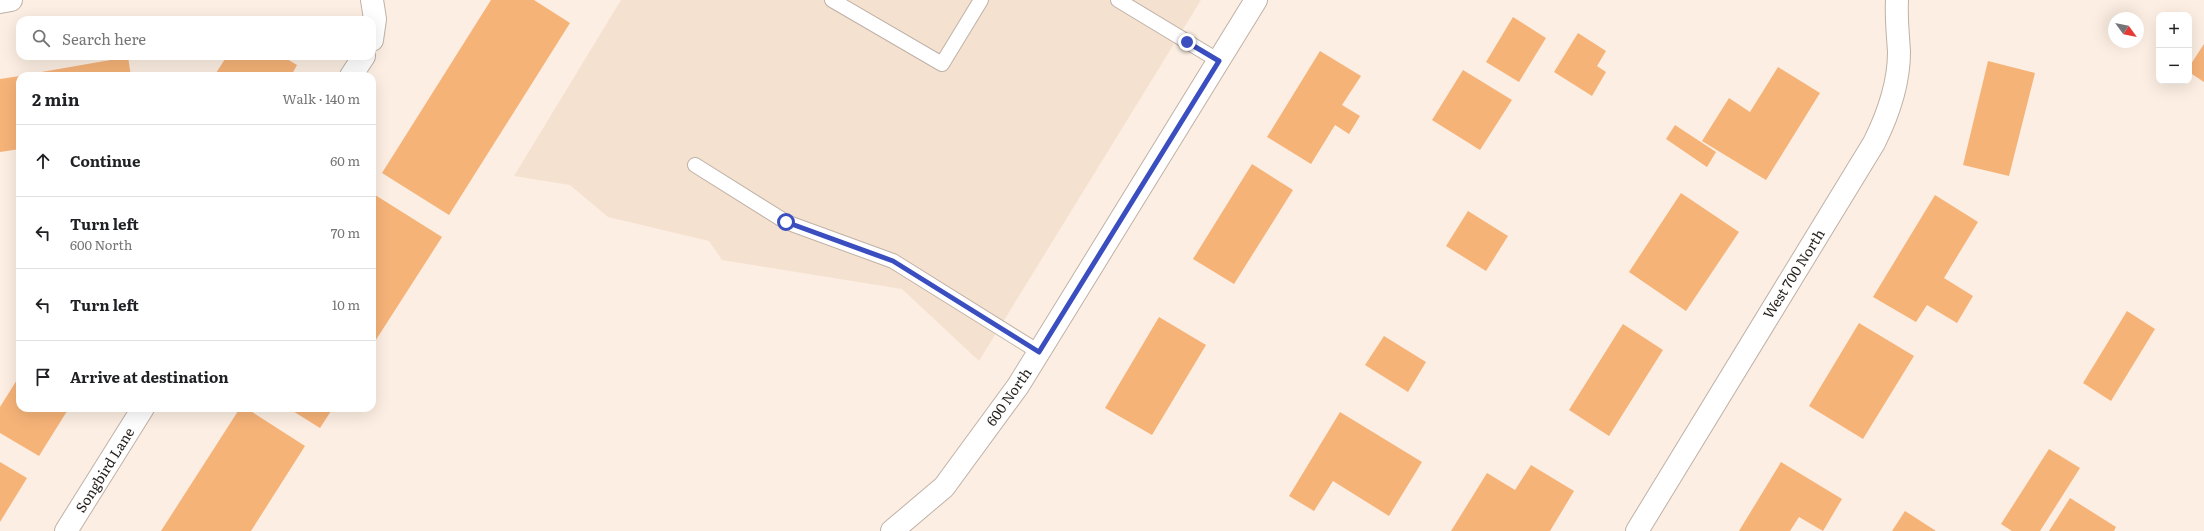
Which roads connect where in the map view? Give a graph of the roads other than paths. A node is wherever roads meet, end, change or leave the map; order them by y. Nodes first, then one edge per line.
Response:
1 (11, 0) edge
2 (372, 0) edge
3 (832, 0) edge
4 (981, 0) edge
5 (1118, 0) edge
6 (1256, 0) edge
7 (1897, 0) edge
8 (0, 2) edge
9 (375, 16) edge
10 (361, 60) edge
11 (1219, 61) junction
12 (354, 72) edge
13 (695, 165) dead end
14 (1039, 352) junction
15 (140, 412) edge
16 (66, 531) edge
17 (892, 531) edge
18 (1637, 531) edge

1 - 8 street
2 - 9 street
3 - 4 lane
5 - 11 lane
6 - 11 street, 600 North
7 - 18 street, West 700 North
10 - 12 street
11 - 14 street, 600 North
13 - 14 lane
14 - 17 street, 600 North
15 - 16 street, Songbird Lane

